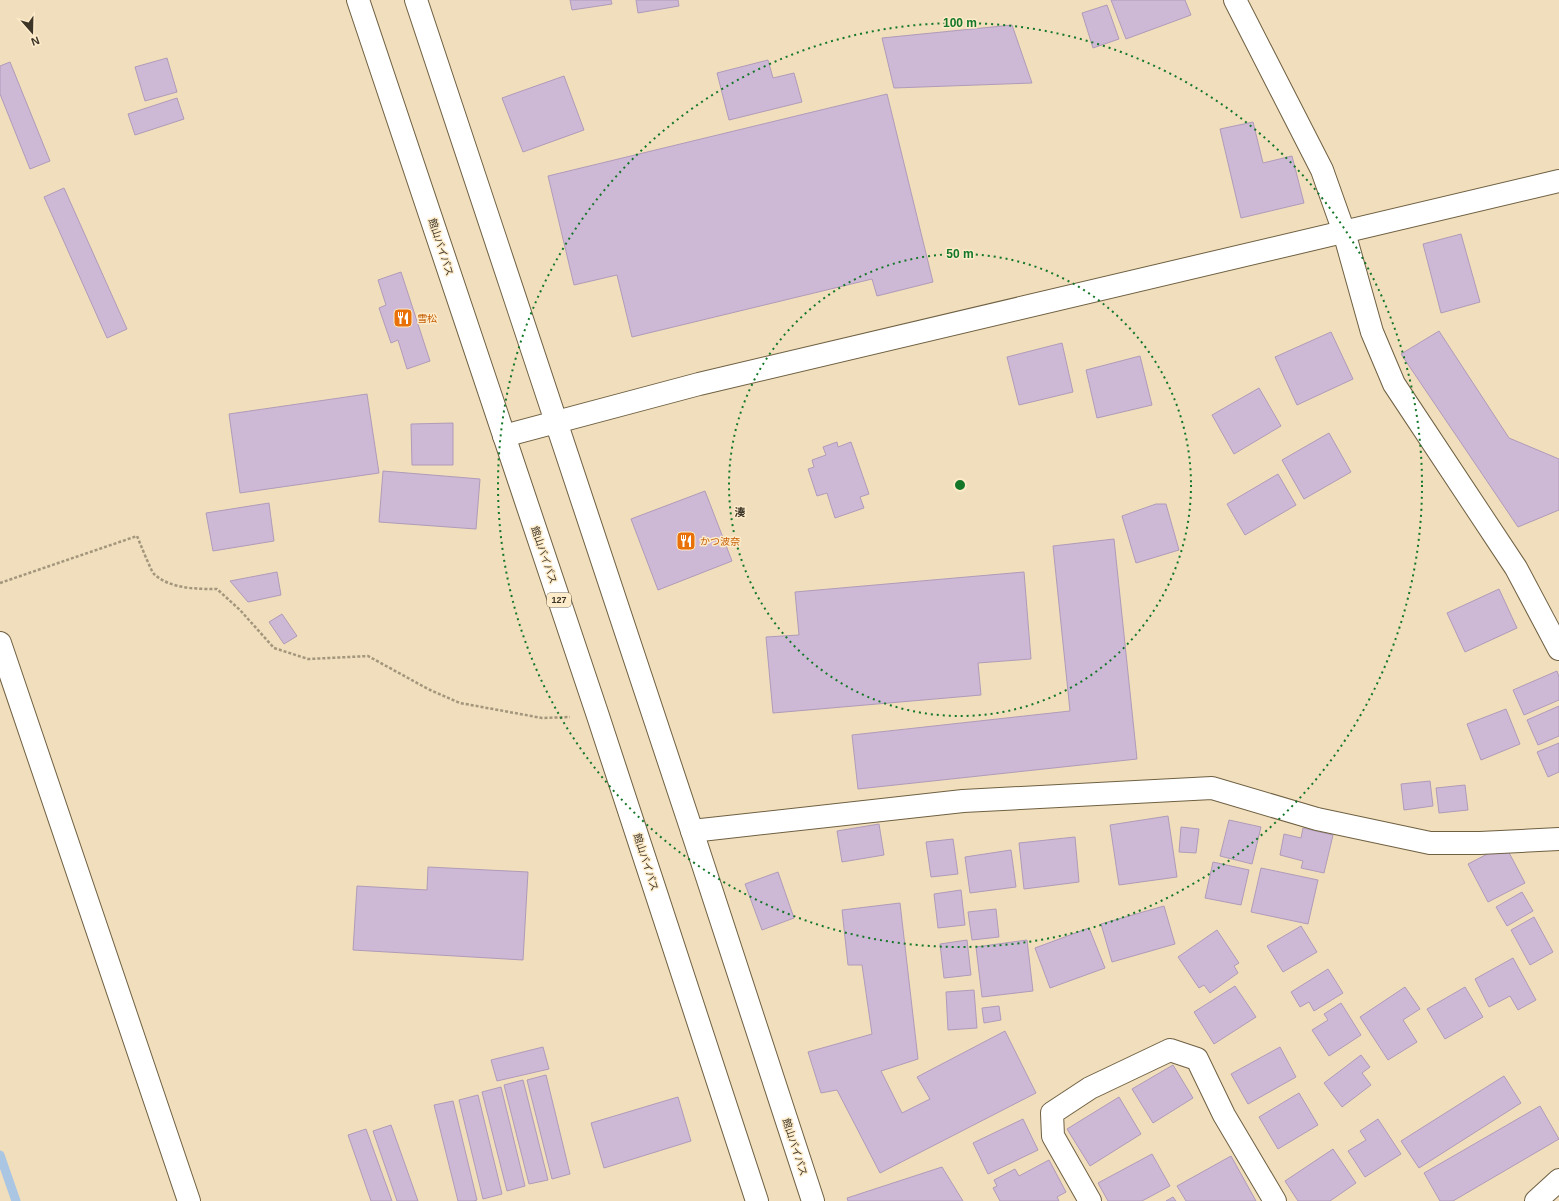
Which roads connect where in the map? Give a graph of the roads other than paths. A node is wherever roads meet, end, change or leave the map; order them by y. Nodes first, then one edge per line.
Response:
1 (358, 0) edge
2 (416, 0) edge
3 (1235, 0) edge
4 (1559, 181) edge
5 (1344, 232) junction
6 (556, 421) junction
7 (504, 436) junction
8 (0, 643) edge
9 (1559, 649) edge
10 (692, 831) junction
11 (1559, 839) edge
12 (1559, 1180) edge
13 (189, 1201) edge
14 (757, 1201) edge
15 (812, 1201) edge
16 (1090, 1201) edge
17 (1275, 1201) edge
18 (1536, 1201) edge

1 - 7 main road, 館山バイパス / 127
2 - 6 main road, 館山バイパス
3 - 5 main road
4 - 5 main road
5 - 6 main road
5 - 9 main road
6 - 7 main road
6 - 10 main road, 館山バイパス
7 - 14 main road, 館山バイパス / 127
8 - 13 main road
10 - 11 main road
10 - 15 main road, 館山バイパス
12 - 18 main road
16 - 17 main road

